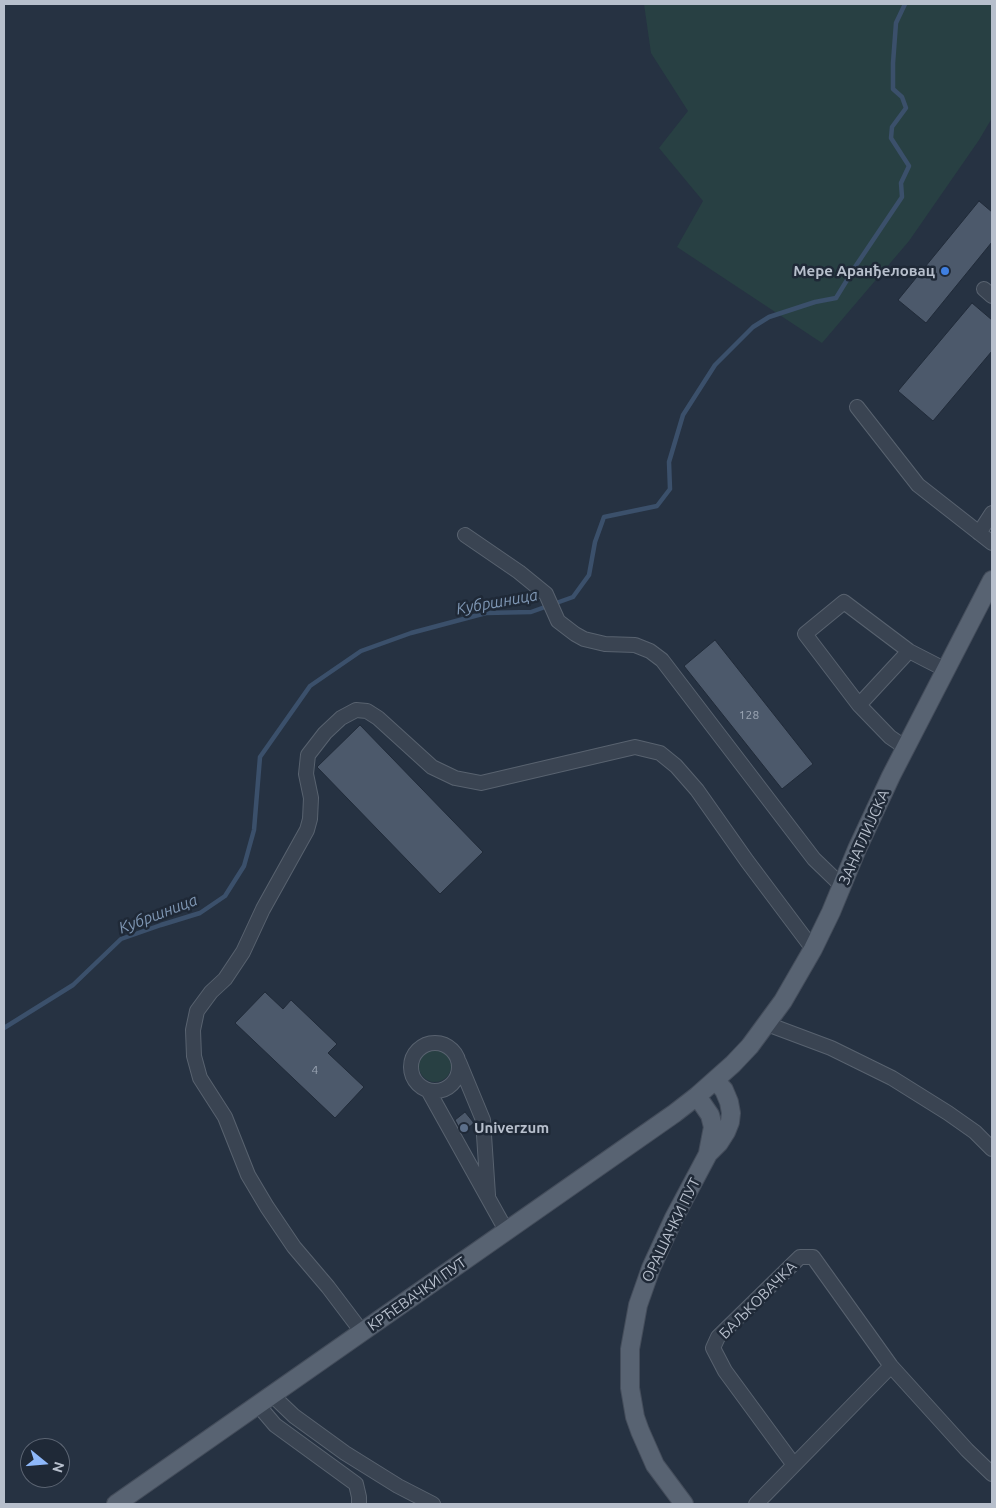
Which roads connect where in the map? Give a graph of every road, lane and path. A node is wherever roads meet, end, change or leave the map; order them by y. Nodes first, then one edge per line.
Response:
1 (857, 407) dead end
2 (992, 513) edge
3 (979, 533) junction
4 (465, 535) dead end
5 (992, 543) edge
6 (992, 580) edge
7 (909, 651) junction
8 (946, 670) junction
9 (859, 705) junction
10 (906, 748) junction
11 (842, 886) junction
12 (813, 949) junction
13 (767, 1024) junction
14 (459, 1061) junction
15 (715, 1080) junction
16 (428, 1090) junction
17 (696, 1096) junction
18 (992, 1149) edge
19 (708, 1154) junction
20 (488, 1199) junction
21 (507, 1232) junction
22 (362, 1332) junction
23 (891, 1366) junction
24 (265, 1400) junction
25 (794, 1465) junction
26 (992, 1474) edge
27 (116, 1504) edge
28 (359, 1504) edge
29 (433, 1504) edge
30 (684, 1504) edge
31 (756, 1504) edge

1 - 3 street
2 - 3 street
3 - 5 street
4 - 11 street
6 - 8 main road, ЗАНАТЛИЈСКА
7 - 8 street
7 - 9 street
7 - 9 street
8 - 10 main road, ЗАНАТЛИЈСКА
9 - 10 street
10 - 11 main road, ЗАНАТЛИЈСКА
11 - 12 main road, ЗАНАТЛИЈСКА
12 - 13 main road, ЗАНАТЛИЈСКА
12 - 22 street
13 - 15 main road, ЗАНАТЛИЈСКА
13 - 18 street
14 - 16 street
14 - 16 street
14 - 20 street
15 - 17 main road, КРЋЕВАЧКИ ПУТ
15 - 19 main road
16 - 20 street
17 - 19 main road
17 - 21 main road, КРЋЕВАЧКИ ПУТ
19 - 30 main road, ОРАШАЧКИ ПУТ
20 - 21 street
21 - 22 main road, КРЋЕВАЧКИ ПУТ
22 - 24 main road, КРЋЕВАЧКИ ПУТ
23 - 25 street
23 - 25 street, БАЉКОВАЧКА
23 - 26 street, БАЉКОВАЧКА
24 - 27 main road, КРЋЕВАЧКИ ПУТ
24 - 28 street
24 - 29 street
25 - 31 street

